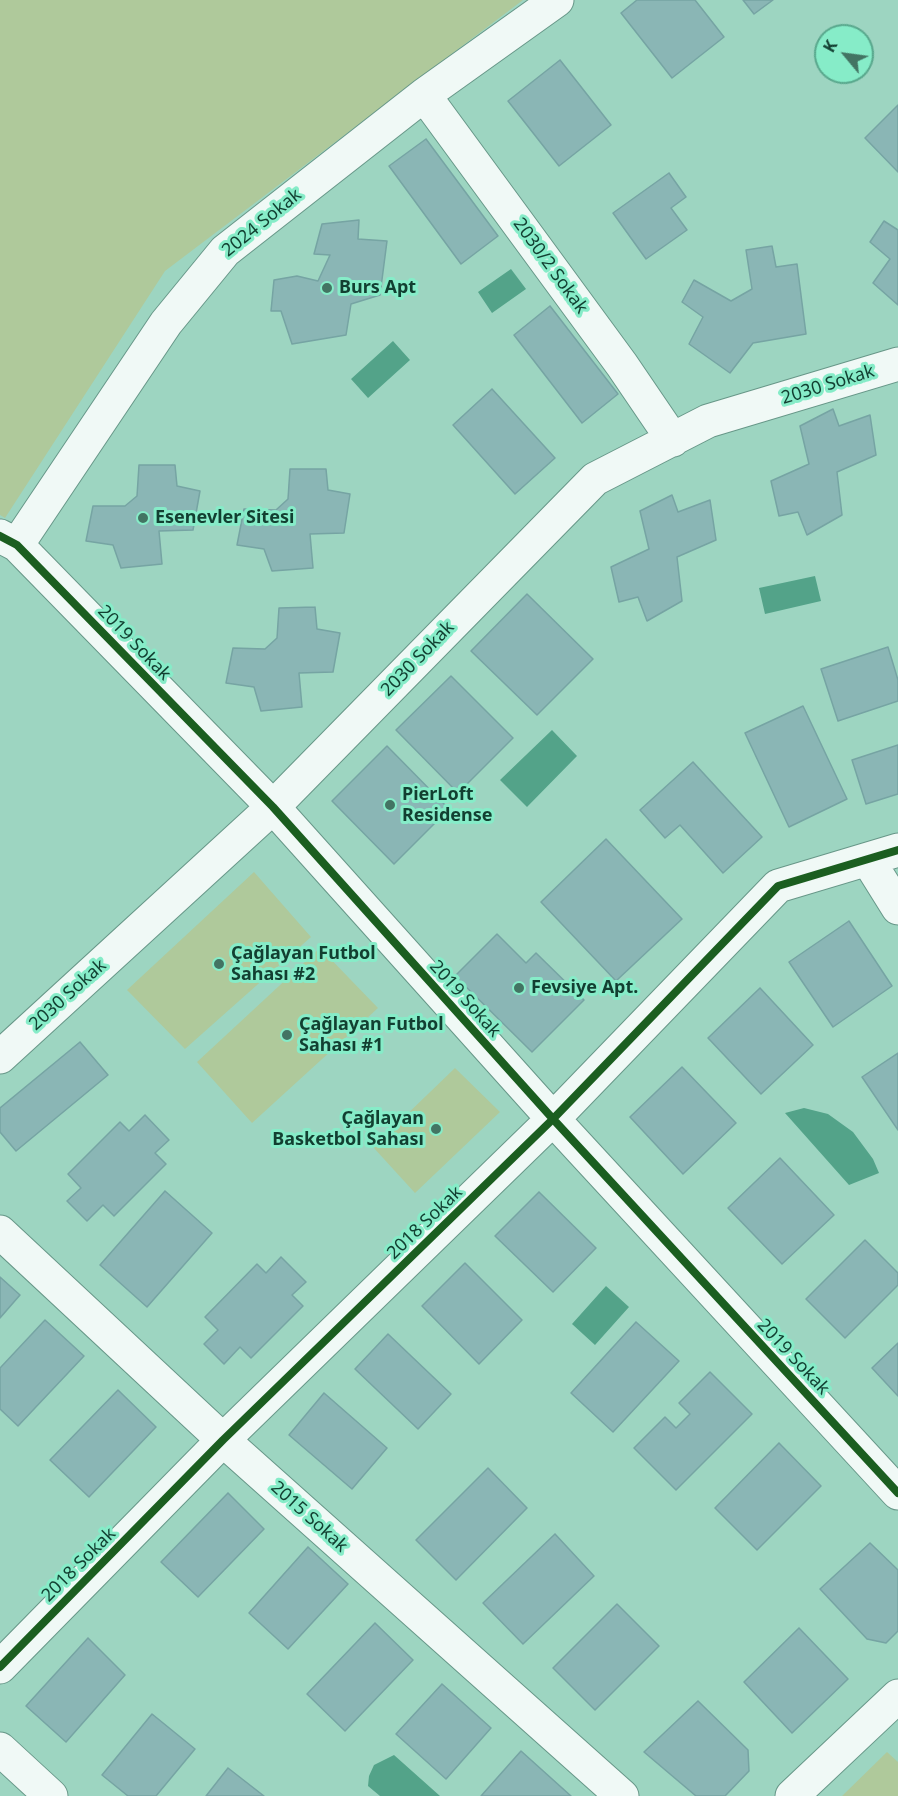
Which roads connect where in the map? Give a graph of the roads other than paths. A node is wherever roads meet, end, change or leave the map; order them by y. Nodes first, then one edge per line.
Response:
1 (557, 0) edge
2 (424, 94) junction
3 (898, 364) edge
4 (673, 440) junction
5 (9, 540) edge
6 (273, 807) junction
7 (883, 855) edge
8 (898, 908) edge
9 (0, 1057) edge
10 (553, 1119) junction
11 (0, 1232) edge
12 (223, 1440) junction
13 (898, 1493) edge
14 (0, 1667) edge
15 (898, 1696) edge
16 (0, 1749) edge
17 (51, 1796) edge
18 (622, 1796) edge
19 (792, 1796) edge

1 - 2 street, 2024 Sokak
2 - 4 street, 2030/2 Sokak
2 - 5 street, 2024 Sokak
3 - 4 street, 2030 Sokak
4 - 6 street, 2030 Sokak
5 - 6 street, 2019 Sokak
6 - 9 street, 2030 Sokak
6 - 10 street, 2019 Sokak
7 - 8 street
7 - 10 street, 2018 Sokak
10 - 12 street, 2018 Sokak
10 - 13 street, 2019 Sokak
11 - 12 street, 2015 Sokak
12 - 14 street, 2018 Sokak
12 - 18 street, 2015 Sokak
15 - 19 street
16 - 17 street

